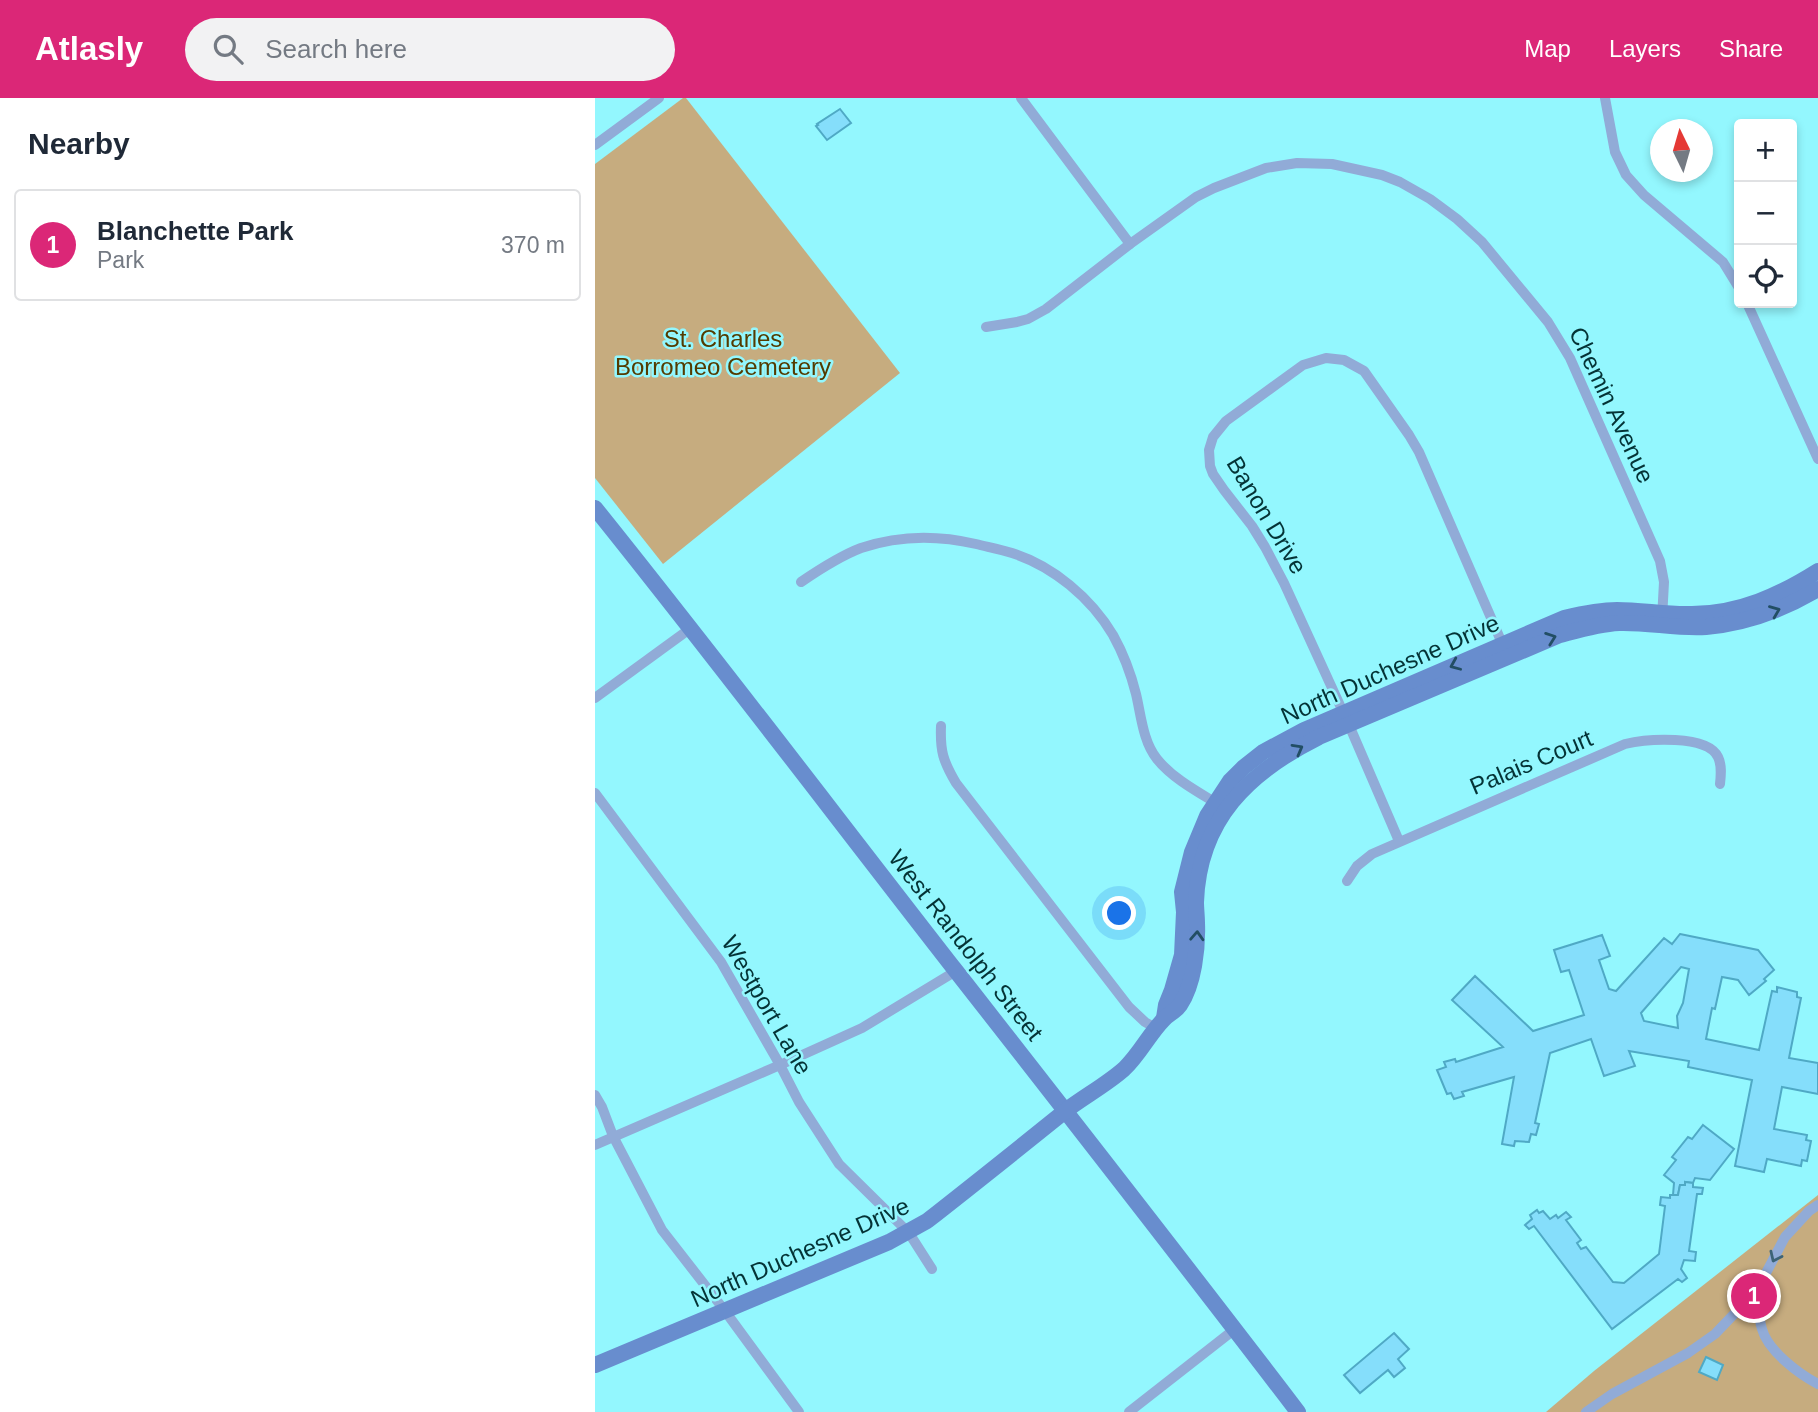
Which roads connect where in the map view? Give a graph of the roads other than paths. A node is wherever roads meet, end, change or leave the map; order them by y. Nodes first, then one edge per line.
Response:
1 (659, 98) edge
2 (1021, 98) edge
3 (1605, 98) edge
4 (595, 145) edge
5 (1130, 244) junction
6 (1734, 280) edge
7 (1749, 308) edge
8 (986, 327) dead end
9 (1818, 459) edge
10 (595, 508) edge
11 (1818, 571) edge
12 (801, 582) dead end
13 (1818, 589) edge
14 (1662, 619) junction
15 (691, 628) junction
16 (1505, 650) junction
17 (595, 698) edge
18 (1346, 719) junction
19 (941, 726) dead end
20 (1720, 784) dead end
21 (595, 793) edge
22 (1221, 806) junction
23 (1399, 841) junction
24 (1347, 881) dead end
25 (956, 971) junction
26 (1161, 1024) junction
27 (780, 1065) junction
28 (595, 1095) edge
29 (1067, 1110) junction
30 (613, 1136) junction
31 (595, 1145) edge
32 (1818, 1205) edge
33 (909, 1233) junction
34 (932, 1269) dead end
35 (1758, 1290) junction
36 (725, 1311) junction
37 (1235, 1329) junction
38 (595, 1365) edge
39 (1818, 1384) edge
40 (799, 1412) edge
41 (1129, 1412) edge
42 (1299, 1412) edge
43 (1586, 1412) edge

1 - 4 street
2 - 5 street
3 - 6 street
5 - 8 street, Chemin Avenue
5 - 14 street, Chemin Avenue
7 - 9 street
10 - 15 street, West Randolph Street
11 - 14 street, North Duchesne Drive
12 - 22 street
14 -> 13 street, North Duchesne Drive
14 - 16 street, North Duchesne Drive
15 - 17 street
15 - 25 street, West Randolph Street
16 - 18 street, North Duchesne Drive
16 - 18 street, Banon Drive
18 - 22 street, North Duchesne Drive
18 - 23 street, Banon Drive
19 - 26 street
20 - 23 street, Palais Court
21 - 27 street, Westport Lane
22 - 26 street, North Duchesne Drive
23 - 24 street, Palais Court
25 - 27 street
25 - 29 street, West Randolph Street
26 - 29 street, North Duchesne Drive
27 - 30 street
27 - 33 street, Westport Lane
28 - 30 street
29 - 33 street, North Duchesne Drive
29 - 37 street, West Randolph Street
30 - 31 street
30 - 36 street
32 -> 35 street
33 - 34 street, Westport Lane
33 - 36 street, North Duchesne Drive
35 - 39 street
35 - 43 street
36 - 38 street, North Duchesne Drive
36 - 40 street
37 - 41 street
37 - 42 street, West Randolph Street

